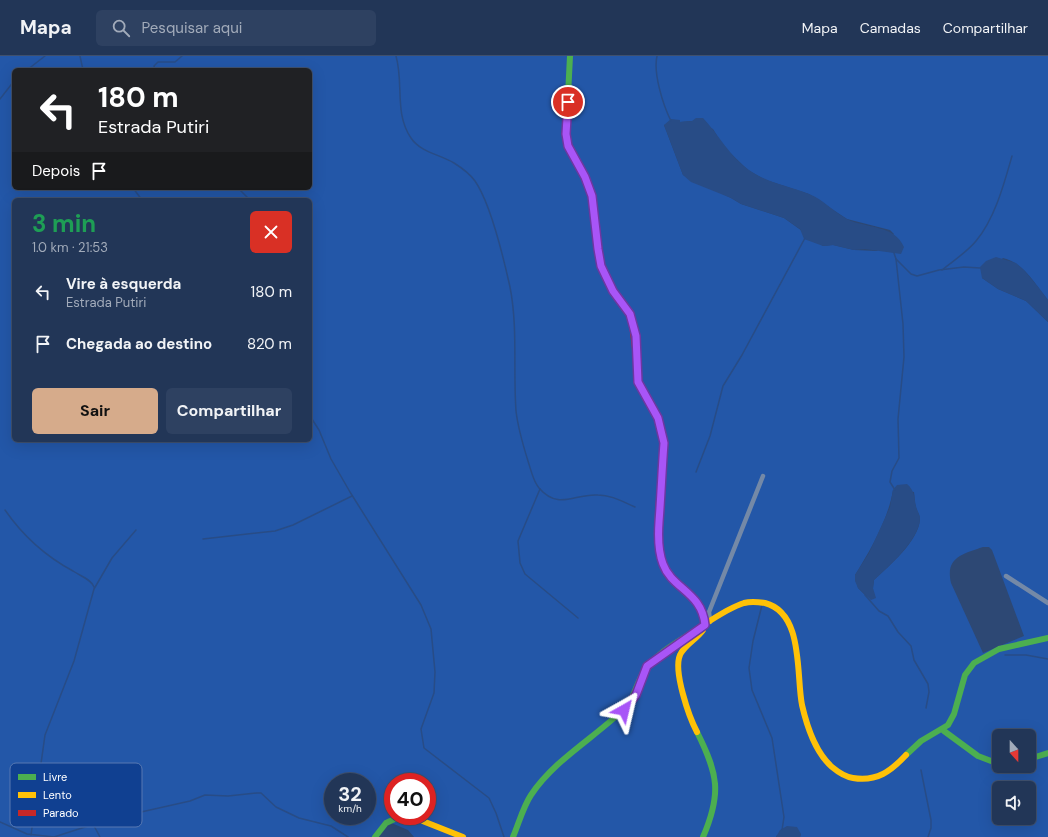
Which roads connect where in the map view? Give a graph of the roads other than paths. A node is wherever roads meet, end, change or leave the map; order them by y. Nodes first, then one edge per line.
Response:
1 (570, 56) edge
2 (763, 476) dead end
3 (1006, 576) dead end
4 (1048, 603) edge
5 (708, 624) junction
6 (1048, 638) edge
7 (944, 731) junction
8 (1048, 753) edge
9 (1036, 757) edge
10 (992, 761) edge
11 (384, 825) edge
12 (433, 825) edge
13 (375, 837) edge
14 (463, 837) edge
15 (513, 837) edge
16 (703, 837) edge

1 - 5 street
2 - 5 street
3 - 4 street
5 - 7 street
5 - 15 street
5 - 16 street
6 - 7 street
7 - 10 street
8 - 9 street
11 - 13 street
12 - 14 street

